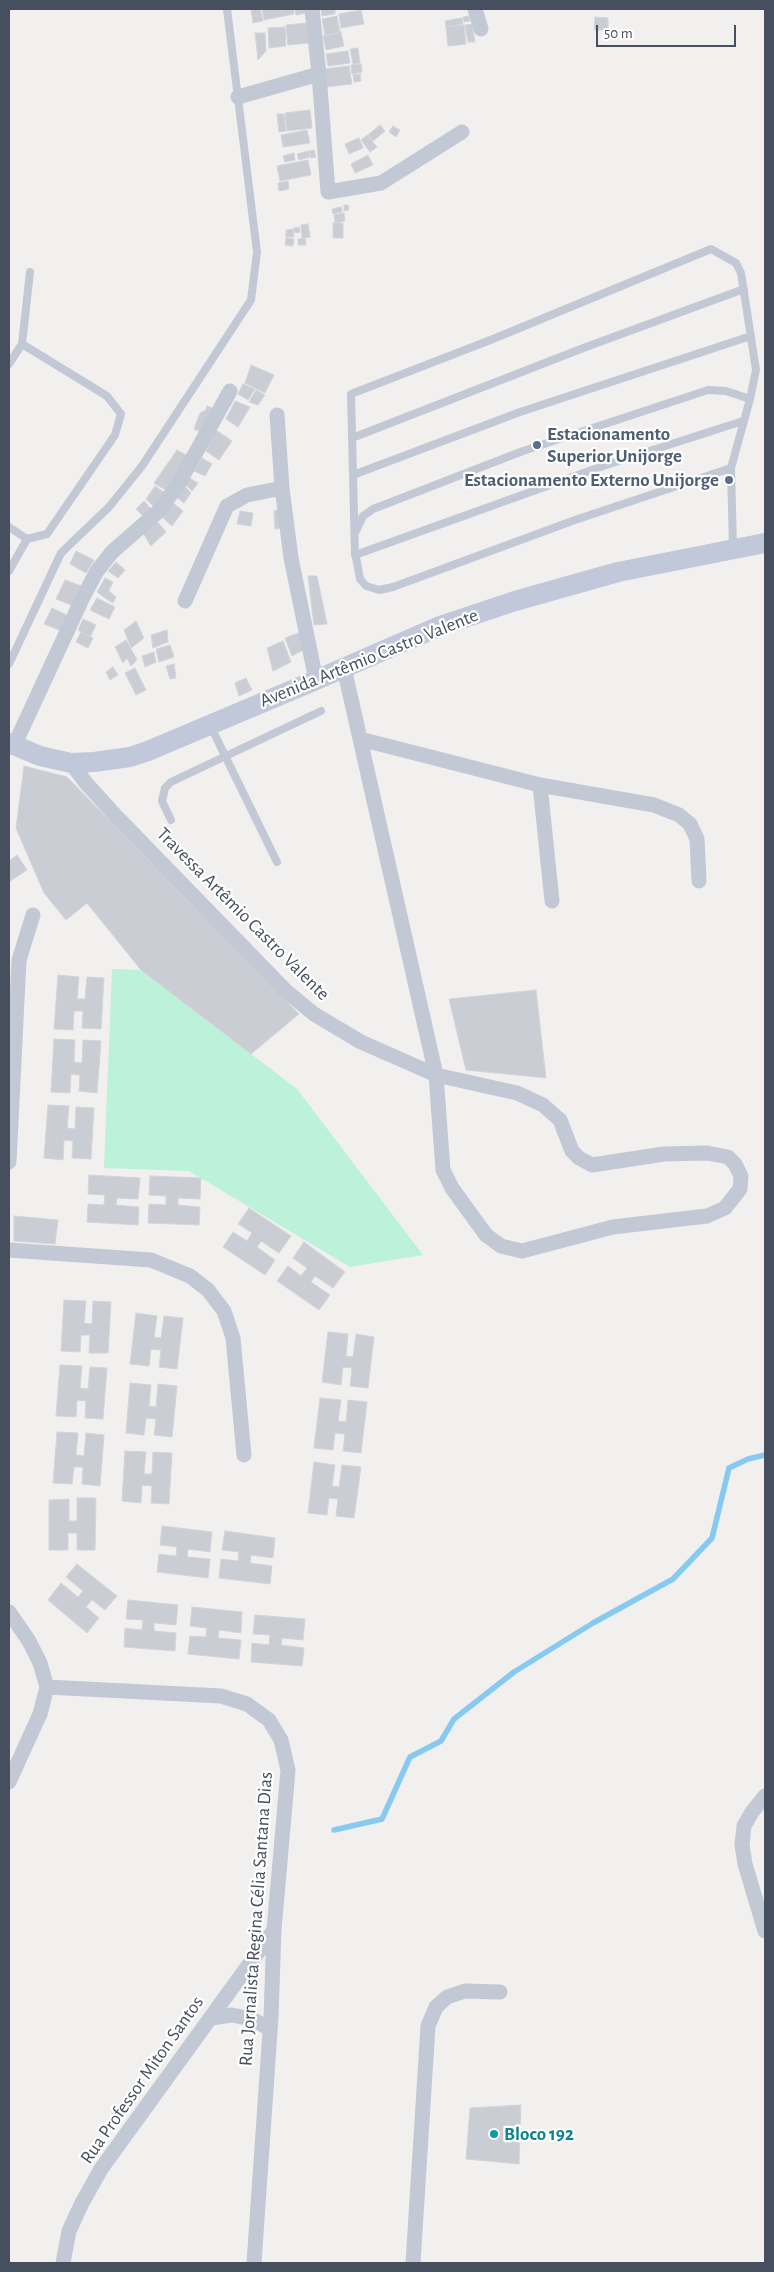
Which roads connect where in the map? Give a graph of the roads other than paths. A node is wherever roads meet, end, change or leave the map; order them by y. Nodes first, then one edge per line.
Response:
1 (226, 9) edge
2 (312, 9) edge
3 (476, 9) edge
4 (481, 29) dead end
5 (319, 74) junction
6 (238, 97) junction
7 (462, 132) dead end
8 (30, 272) dead end
9 (744, 289) junction
10 (751, 336) junction
11 (22, 344) junction
12 (9, 364) edge
13 (230, 391) dead end
14 (750, 399) junction
15 (277, 415) dead end
16 (743, 421) junction
17 (352, 438) junction
18 (730, 468) junction
19 (353, 475) junction
20 (282, 488) junction
21 (9, 527) edge
22 (27, 539) junction
23 (765, 543) edge
24 (733, 549) junction
25 (354, 555) junction
26 (9, 571) edge
27 (185, 601) dead end
28 (9, 664) edge
29 (344, 668) junction
30 (316, 680) junction
31 (320, 711) dead end
32 (210, 725) junction
33 (360, 739) junction
34 (11, 745) edge
35 (225, 757) junction
36 (71, 762) junction
37 (540, 785) junction
38 (170, 820) dead end
39 (276, 862) dead end
40 (699, 881) dead end
41 (552, 901) dead end
42 (33, 915) dead end
43 (436, 1075) junction
44 (9, 1162) edge
45 (9, 1250) edge
46 (244, 1455) dead end
47 (9, 1612) edge
48 (47, 1686) junction
49 (9, 1782) edge
50 (765, 1796) edge
51 (274, 1930) junction
52 (765, 1931) edge
53 (500, 1992) dead end
54 (210, 2018) junction
55 (270, 2029) junction
56 (63, 2263) edge
57 (254, 2263) edge
58 (413, 2263) edge

1 - 6 lane
2 - 5 street
3 - 4 street
5 - 6 street
5 - 7 street
6 - 28 lane
8 - 11 lane
9 - 10 lane
9 - 17 lane
9 - 17 lane
10 - 14 lane
10 - 19 lane
11 - 12 lane
11 - 22 lane
13 - 34 street
14 - 16 lane
14 - 25 lane
15 - 20 street
16 - 18 lane
16 - 25 lane
17 - 19 lane
18 - 24 lane
18 - 25 lane
19 - 25 lane
20 - 27 street
20 - 30 street
21 - 22 lane
22 - 26 lane
23 - 24 main road, Avenida Artêmio Castro Valente
24 - 29 main road, Avenida Artêmio Castro Valente
29 - 30 main road, Avenida Artêmio Castro Valente
29 - 33 street, Travessa Artêmio Castro Valente
30 - 32 main road, Avenida Artêmio Castro Valente
31 - 35 lane
32 - 35 lane
32 - 36 main road, Avenida Artêmio Castro Valente
33 - 37 street
33 - 43 street, Travessa Artêmio Castro Valente
34 - 36 main road, Avenida Artêmio Castro Valente
35 - 38 lane
35 - 39 lane
36 - 43 street, Travessa Artêmio Castro Valente
37 - 40 street
37 - 41 street
42 - 44 street
43 - 43 street, Travessa Artêmio Castro Valente
45 - 46 street
47 - 48 street
48 - 49 street
48 - 51 street, Rua Jornalista Regina Célia Santana Dias
50 - 52 street
51 - 54 street, Rua Professor Miton Santos
51 - 55 street, Rua Jornalista Regina Célia Santana Dias
53 - 58 street
54 - 55 street
54 - 56 street, Rua Professor Miton Santos
55 - 57 street, Rua Jornalista Regina Célia Santana Dias

